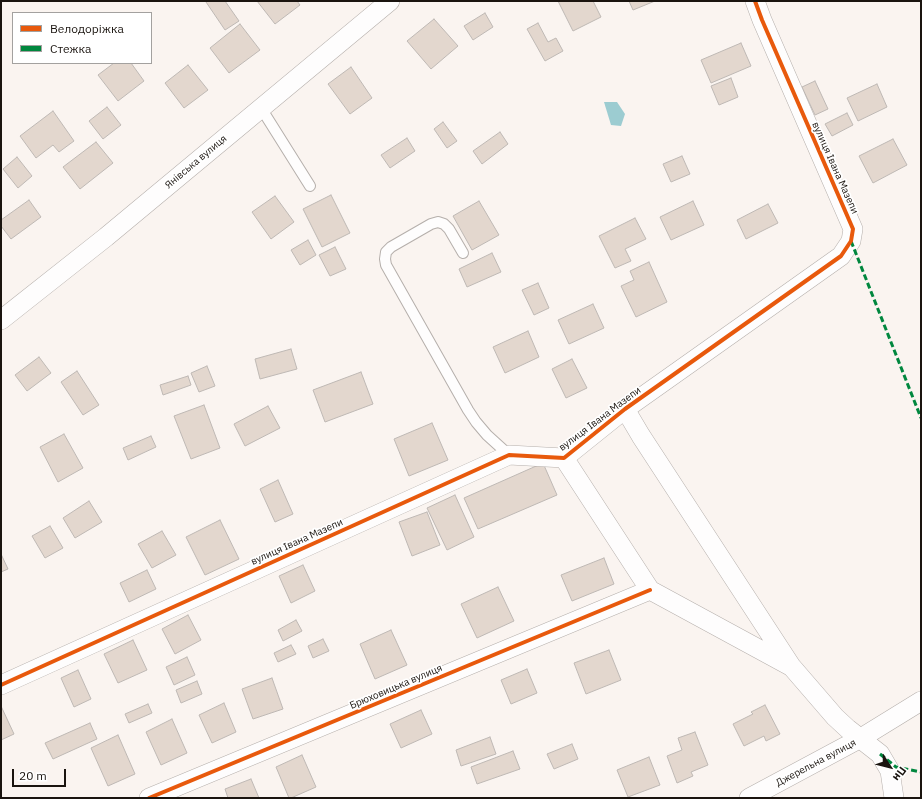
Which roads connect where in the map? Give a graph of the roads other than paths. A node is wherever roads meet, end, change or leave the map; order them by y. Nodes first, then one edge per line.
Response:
1 (390, 1) edge
2 (755, 1) edge
3 (261, 108) junction
4 (310, 186) dead end
5 (463, 253) dead end
6 (1, 320) edge
7 (625, 409) junction
8 (509, 454) junction
9 (564, 458) junction
10 (650, 590) junction
11 (791, 666) junction
12 (1, 685) edge
13 (921, 701) edge
14 (860, 738) junction
15 (149, 798) edge
16 (749, 798) edge
17 (894, 798) edge

1 - 3 street, Янівська вулиця
2 - 7 street, вулиця Івана Мазепи
3 - 4 lane
3 - 6 street, Янівська вулиця
5 - 8 lane
7 - 9 street, вулиця Івана Мазепи
7 - 11 street
8 - 9 street, вулиця Івана Мазепи
8 - 12 street, вулиця Івана Мазепи
9 - 10 street
10 - 11 street
10 - 15 street, Брюховицька вулиця
11 - 14 street
13 - 14 street, Джерельна вулиця
14 - 16 street, Джерельна вулиця
14 - 17 street

